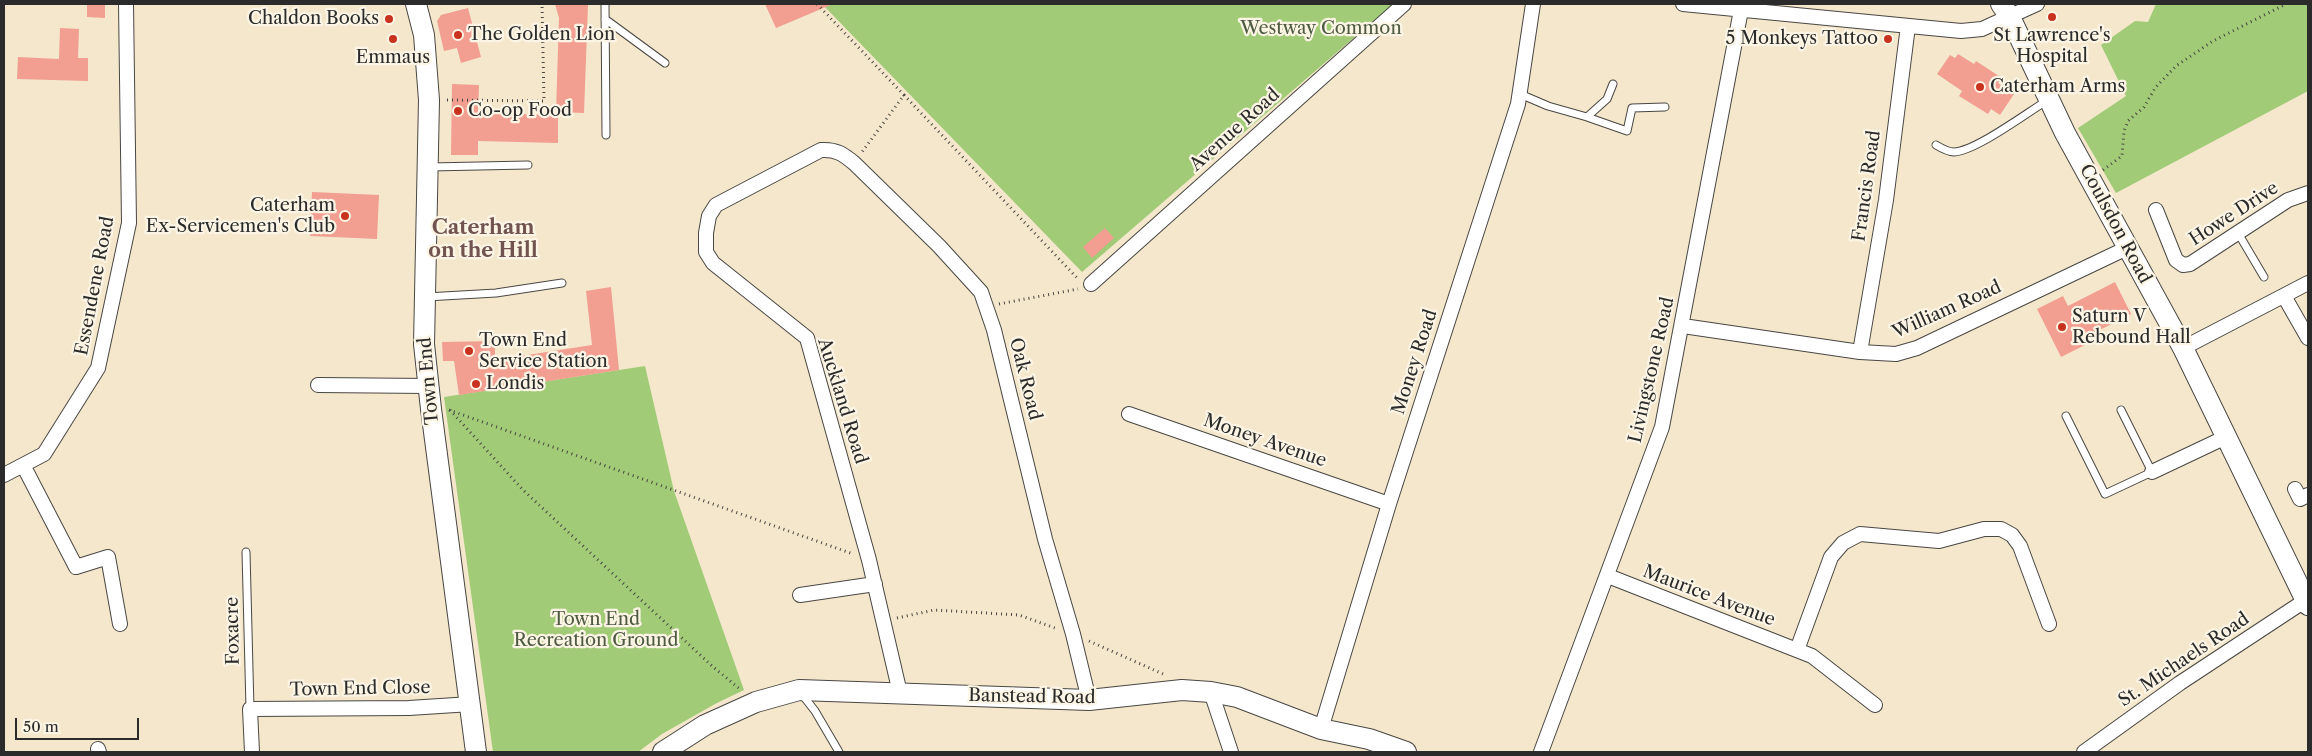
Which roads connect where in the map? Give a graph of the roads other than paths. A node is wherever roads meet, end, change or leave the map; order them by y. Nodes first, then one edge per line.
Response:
1 (126, 4) edge
2 (605, 4) edge
3 (1404, 4) edge
4 (1533, 4) edge
5 (1683, 4) edge
6 (2037, 4) edge
7 (423, 5) edge
8 (1741, 10) junction
9 (2006, 10) edge
10 (605, 19) junction
11 (1908, 26) junction
12 (665, 63) dead end
13 (1613, 84) dead end
14 (1520, 94) junction
15 (2049, 99) junction
16 (1665, 107) dead end
17 (1587, 118) junction
18 (606, 135) dead end
19 (1936, 145) dead end
20 (809, 156) joint
21 (528, 165) dead end
22 (427, 168) junction
23 (2308, 193) edge
24 (2156, 210) dead end
25 (2238, 234) junction
26 (2127, 248) junction
27 (2264, 278) dead end
28 (562, 283) dead end
29 (2308, 283) edge
30 (1089, 286) road end
31 (2284, 296) junction
32 (425, 298) junction
33 (1683, 326) junction
34 (2308, 338) edge
35 (2182, 348) junction
36 (1860, 352) junction
37 (318, 385) dead end
38 (428, 386) junction
39 (2121, 410) dead end
40 (1129, 414) dead end
41 (2066, 416) dead end
42 (2226, 437) junction
43 (23, 466) junction
44 (2152, 472) junction
45 (4, 475) edge
46 (2295, 488) dead end
47 (2308, 495) edge
48 (1389, 504) junction
49 (246, 552) dead end
50 (1608, 576) junction
51 (875, 584) junction
52 (800, 595) dead end
53 (2307, 603) edge
54 (120, 624) dead end
55 (2049, 624) dead end
56 (1798, 650) junction
57 (800, 690) junction
58 (1211, 692) junction
59 (900, 693) junction
60 (1089, 700) junction
61 (471, 704) junction
62 (1875, 705) dead end
63 (250, 709) junction
64 (1321, 729) junction
65 (252, 752) edge
66 (476, 752) edge
67 (663, 752) edge
68 (839, 752) edge
69 (1231, 752) edge
70 (1406, 752) edge
71 (1541, 752) edge
72 (2084, 752) edge

1 - 43 street, Essendene Road
2 - 10 lane
3 - 30 street, Avenue Road
4 - 14 street, Money Road
5 - 8 street
6 - 9 street
7 - 22 main road, Town End
8 - 11 street
8 - 33 street, Livingstone Road
9 - 11 street
9 - 15 main road, Coulsdon Road
10 - 12 lane
10 - 18 lane
11 - 36 street, Francis Road
13 - 17 lane
14 - 17 lane
14 - 48 street, Money Road
15 - 19 lane
15 - 26 main road, Coulsdon Road
16 - 17 lane
20 - 51 street, Auckland Road
20 - 60 street, Oak Road
21 - 22 lane
22 - 32 main road, Town End
23 - 25 street, Howe Drive
24 - 25 street, Howe Drive
25 - 27 lane
26 - 35 main road, Coulsdon Road
26 - 36 street, William Road
28 - 32 lane
29 - 31 street
31 - 34 street
31 - 35 street
32 - 38 main road, Town End
33 - 36 street, William Road
33 - 50 street, Livingstone Road
35 - 42 main road, Coulsdon Road
37 - 38 street
38 - 61 main road, Town End
39 - 44 lane
40 - 48 street, Money Avenue
41 - 44 lane
42 - 44 street
42 - 53 main road, Coulsdon Road
43 - 45 street, Essendene Road
43 - 54 street
46 - 47 street
48 - 64 street, Money Road
49 - 63 lane, Foxacre
50 - 56 street, Maurice Avenue
50 - 71 street, Livingstone Road
51 - 52 street
51 - 59 street, Auckland Road
53 - 72 street, St. Michaels Road
55 - 56 street
56 - 62 street, Maurice Avenue
57 - 59 main road, Banstead Road
57 - 67 main road, Banstead Road
57 - 68 lane
58 - 60 main road, Banstead Road
58 - 64 main road, Banstead Road
58 - 69 street
59 - 60 main road, Banstead Road
61 - 63 street, Town End Close
61 - 66 main road, Town End
63 - 65 street
64 - 70 main road, Banstead Road

